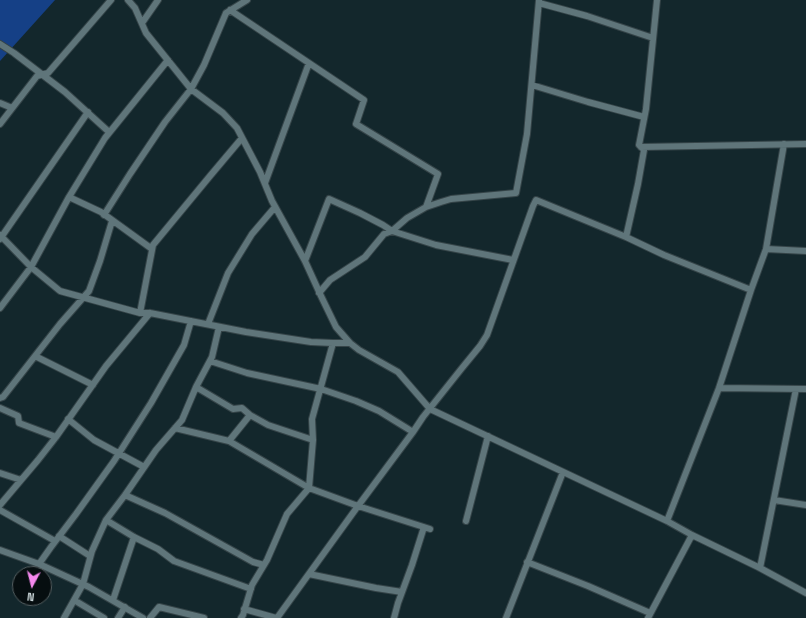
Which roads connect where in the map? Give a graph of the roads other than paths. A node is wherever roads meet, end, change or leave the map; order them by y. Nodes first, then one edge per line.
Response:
1 (111, 0) edge
2 (128, 0) edge
3 (158, 0) edge
4 (247, 0) edge
5 (657, 0) edge
6 (539, 2) edge
7 (230, 10) junction
8 (142, 22) junction
9 (653, 38) junction
10 (0, 44) edge
11 (168, 60) junction
12 (309, 63) junction
13 (42, 74) junction
14 (532, 85) junction
15 (191, 89) junction
16 (0, 103) edge
17 (12, 108) junction
18 (88, 112) junction
19 (644, 117) junction
20 (0, 124) edge
21 (110, 132) junction
22 (242, 138) junction
23 (784, 144) junction
24 (806, 144) edge
25 (641, 147) junction
26 (265, 183) junction
27 (68, 197) junction
28 (275, 207) junction
29 (426, 207) junction
30 (104, 215) junction
31 (112, 221) junction
32 (392, 232) junction
33 (1, 237) edge
34 (626, 237) junction
35 (152, 249) junction
36 (766, 249) junction
37 (806, 251) edge
38 (513, 260) junction
39 (305, 261) junction
40 (31, 267) junction
41 (751, 290) junction
42 (320, 293) junction
43 (83, 297) junction
44 (0, 308) edge
45 (140, 312) junction
46 (150, 313) junction
47 (191, 321) junction
48 (208, 324) junction
49 (219, 327) junction
50 (334, 343) junction
51 (350, 343) junction
52 (35, 356) junction
53 (210, 361) junction
54 (93, 385) junction
55 (196, 387) junction
56 (719, 388) junction
57 (321, 389) junction
58 (796, 389) junction
59 (806, 389) edge
60 (0, 398) edge
61 (0, 408) edge
62 (430, 409) junction
63 (250, 415) junction
64 (68, 419) junction
65 (175, 428) junction
66 (414, 432) junction
67 (488, 436) junction
68 (56, 437) junction
69 (313, 440) junction
70 (229, 441) junction
71 (119, 454) junction
72 (144, 467) junction
73 (563, 472) junction
74 (0, 473) edge
75 (21, 480) junction
76 (309, 488) junction
77 (125, 495) junction
78 (774, 500) junction
79 (0, 505) edge
80 (806, 505) edge
81 (358, 506) junction
82 (0, 510) edge
83 (106, 520) junction
84 (466, 521) dead end
85 (667, 521) junction
86 (692, 535) junction
87 (60, 536) junction
88 (134, 537) junction
89 (55, 541) junction
90 (0, 550) edge
91 (90, 556) junction
92 (527, 562) junction
93 (39, 564) junction
94 (264, 565) junction
95 (760, 568) junction
96 (309, 574) junction
97 (83, 584) junction
98 (251, 589) junction
99 (402, 592) junction
100 (806, 593) edge
101 (74, 600) junction
102 (113, 600) junction
103 (125, 607) junction
104 (244, 609) junction
105 (649, 615) edge
106 (196, 617) edge
107 (64, 618) edge
108 (104, 618) edge
109 (118, 618) edge
110 (143, 618) edge
111 (150, 618) edge
112 (204, 618) edge
113 (241, 618) edge
114 (276, 618) edge
115 (394, 618) edge
116 (506, 618) edge

1 - 13 street
2 - 8 street
3 - 8 street
4 - 7 street
5 - 9 street
6 - 9 street
6 - 14 street
7 - 12 street
7 - 15 street
8 - 11 street
9 - 19 street
10 - 13 street
11 - 15 street
11 - 21 street
12 - 26 street
12 - 29 street
13 - 17 street
13 - 18 street
14 - 19 street
14 - 29 street
15 - 22 street
15 - 30 street
16 - 17 street
17 - 20 street
18 - 21 street
18 - 33 street
19 - 25 street
21 - 27 street
22 - 26 street
22 - 35 street
23 - 24 street
23 - 25 street
23 - 36 street
25 - 34 street
26 - 28 street
27 - 30 street
27 - 40 street
28 - 39 street
28 - 48 street
29 - 32 street
30 - 31 street
31 - 35 street
31 - 43 street
32 - 38 street
32 - 39 street
32 - 42 street
33 - 40 street
34 - 38 street
34 - 41 street
35 - 45 street
36 - 37 street
36 - 41 street
38 - 62 street
39 - 42 street
40 - 43 street
40 - 44 street
41 - 56 street
42 - 51 street
43 - 45 street
43 - 52 street
45 - 46 street
46 - 47 street
46 - 54 street
47 - 48 street
47 - 71 street
48 - 49 street
49 - 50 street
49 - 53 street
50 - 51 street
50 - 57 street
51 - 62 street
52 - 54 street
52 - 60 street
53 - 55 street
53 - 57 street
54 - 64 street
55 - 63 street
55 - 65 street
56 - 58 street
56 - 85 street
57 - 66 street
57 - 69 street
58 - 59 street
58 - 78 street
61 - 68 street
62 - 66 street
62 - 67 street
63 - 69 street
63 - 70 street
64 - 68 street
64 - 71 street
65 - 70 street
65 - 72 street
66 - 81 street
67 - 73 street
67 - 84 street
68 - 75 street
69 - 76 street
70 - 76 street
71 - 72 street
71 - 87 street
72 - 77 street
73 - 85 street
73 - 92 street
74 - 75 street
75 - 79 street
76 - 81 street
76 - 94 street
77 - 83 street
77 - 94 street
78 - 80 street
78 - 95 street
81 - 96 street
81 - 99 street
82 - 89 street
83 - 88 street
83 - 91 street
85 - 86 street
86 - 95 street
86 - 105 street
87 - 89 street
87 - 91 street
88 - 98 street
88 - 102 street
89 - 93 street
90 - 93 street
91 - 97 street
92 - 105 street
92 - 116 street
93 - 97 street
94 - 98 street
95 - 100 street
96 - 99 street
96 - 114 street
97 - 101 street
97 - 102 street
98 - 104 street
99 - 115 street
101 - 107 street
101 - 108 street
102 - 103 street
103 - 109 street
103 - 110 street
104 - 113 street
104 - 114 street
106 - 111 street
106 - 112 street

